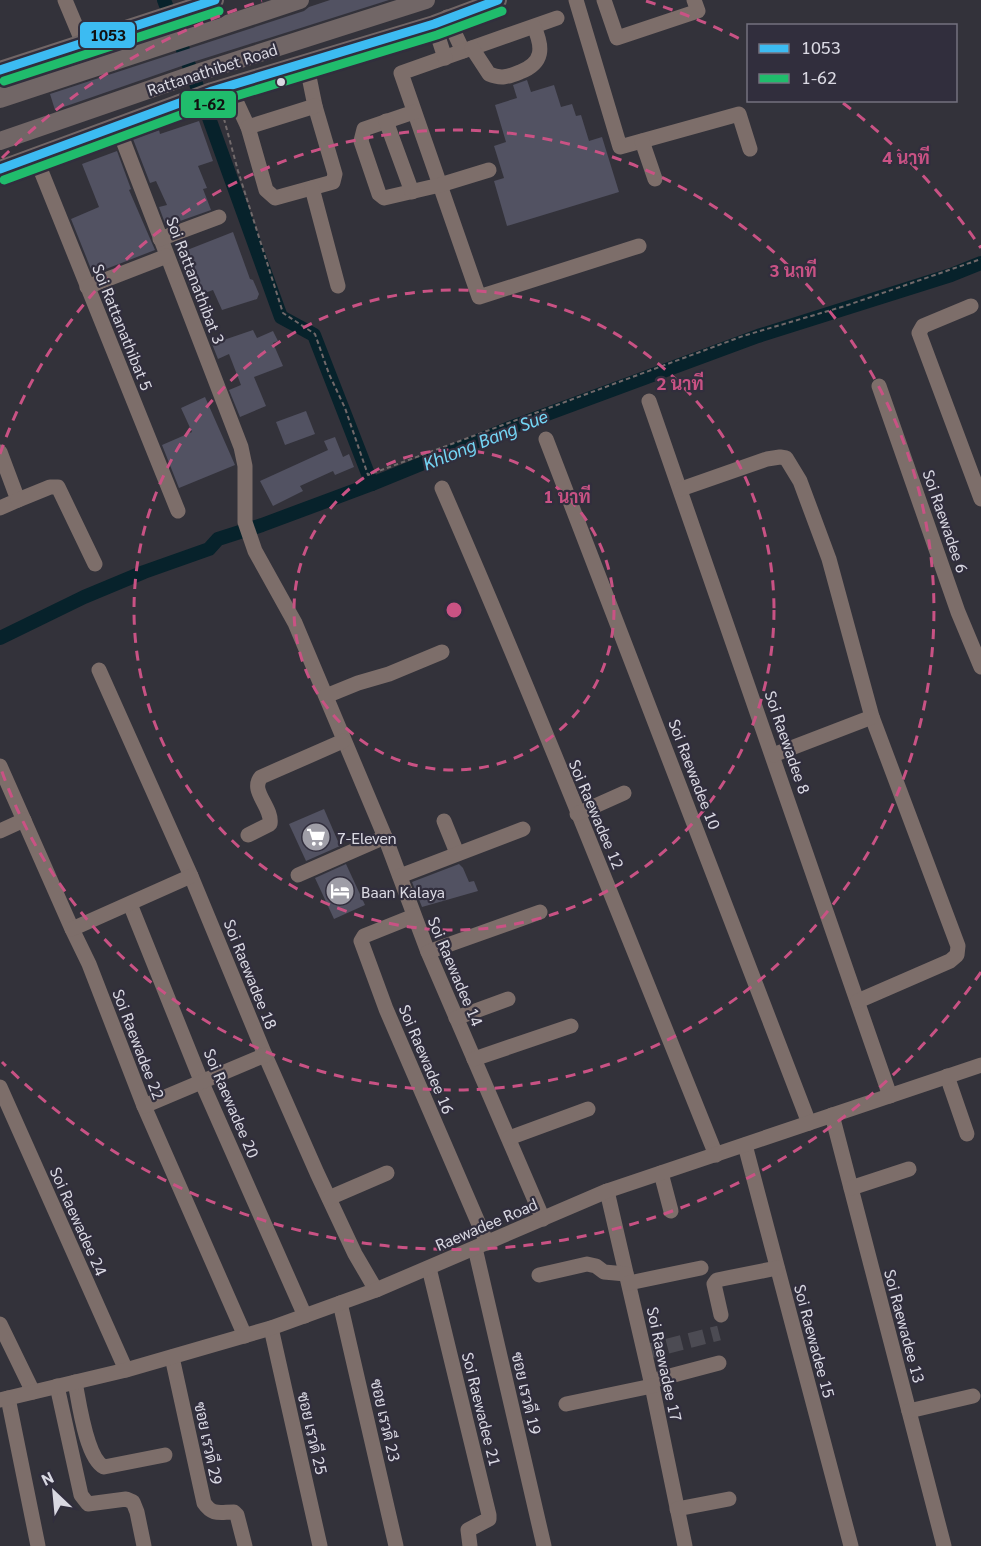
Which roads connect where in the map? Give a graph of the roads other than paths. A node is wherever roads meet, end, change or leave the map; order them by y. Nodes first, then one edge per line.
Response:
1 (65, 0) edge
2 (215, 0) edge
3 (300, 0) edge
4 (426, 0) edge
5 (498, 0) edge
6 (576, 0) edge
7 (604, 0) edge
8 (694, 0) edge
9 (557, 18) dead end
10 (441, 20) junction
11 (534, 27) junction
12 (123, 31) junction
13 (179, 40) junction
14 (89, 41) junction
15 (468, 50) junction
16 (445, 58) junction
17 (306, 62) junction
18 (0, 70) edge
19 (0, 84) edge
20 (219, 89) junction
21 (0, 99) edge
22 (315, 106) junction
23 (414, 112) junction
24 (386, 121) junction
25 (117, 125) junction
26 (248, 127) junction
27 (83, 138) junction
28 (0, 141) edge
29 (642, 141) junction
30 (750, 149) dead end
31 (35, 156) junction
32 (0, 159) edge
33 (0, 168) edge
34 (489, 170) dead end
35 (655, 179) dead end
36 (440, 185) junction
37 (312, 188) junction
38 (412, 192) junction
39 (219, 217) dead end
40 (160, 239) junction
41 (639, 246) dead end
42 (167, 256) junction
43 (338, 286) dead end
44 (87, 287) junction
45 (971, 306) dead end
46 (879, 386) dead end
47 (649, 401) dead end
48 (546, 439) dead end
49 (0, 452) edge
50 (442, 488) dead end
51 (681, 489) junction
52 (981, 499) edge
53 (18, 501) junction
54 (0, 508) edge
55 (177, 511) dead end
56 (245, 522) joint
57 (95, 564) dead end
58 (442, 652) dead end
59 (981, 667) edge
60 (99, 670) dead end
61 (326, 696) junction
62 (872, 717) junction
63 (344, 741) junction
64 (773, 755) junction
65 (0, 766) edge
66 (624, 793) dead end
67 (577, 814) junction
68 (24, 820) junction
69 (444, 821) dead end
70 (523, 829) dead end
71 (0, 831) edge
72 (248, 835) dead end
73 (386, 837) junction
74 (457, 853) junction
75 (298, 875) dead end
76 (191, 876) junction
77 (400, 876) junction
78 (130, 904) junction
79 (540, 912) dead end
80 (414, 916) junction
81 (72, 930) junction
82 (428, 952) junction
83 (508, 999) dead end
84 (858, 1001) junction
85 (456, 1018) junction
86 (571, 1026) dead end
87 (265, 1055) junction
88 (474, 1059) junction
89 (981, 1065) edge
90 (947, 1076) junction
91 (202, 1083) junction
92 (0, 1087) edge
93 (890, 1096) junction
94 (144, 1106) junction
95 (588, 1109) dead end
96 (832, 1115) junction
97 (809, 1123) junction
98 (967, 1134) dead end
99 (509, 1138) junction
100 (745, 1145) junction
101 (716, 1155) junction
102 (909, 1169) dead end
103 (387, 1173) dead end
104 (661, 1173) junction
105 (851, 1188) junction
106 (607, 1191) junction
107 (329, 1198) junction
108 (671, 1211) dead end
109 (543, 1218) junction
110 (481, 1246) junction
111 (429, 1268) junction
112 (701, 1268) dead end
113 (777, 1268) junction
114 (539, 1275) dead end
115 (628, 1279) junction
116 (376, 1290) junction
117 (340, 1303) junction
118 (721, 1315) dead end
119 (305, 1316) junction
120 (0, 1324) edge
121 (271, 1328) junction
122 (245, 1336) junction
123 (172, 1357) junction
124 (719, 1363) dead end
125 (126, 1370) junction
126 (75, 1382) junction
127 (652, 1383) junction
128 (57, 1386) junction
129 (33, 1392) junction
130 (973, 1395) dead end
131 (4, 1399) edge
132 (566, 1404) dead end
133 (909, 1411) junction
134 (165, 1455) dead end
135 (729, 1499) dead end
136 (677, 1509) junction
137 (38, 1546) edge
138 (144, 1546) edge
139 (245, 1546) edge
140 (320, 1546) edge
141 (396, 1546) edge
142 (470, 1546) edge
143 (544, 1546) edge
144 (685, 1546) edge
145 (851, 1546) edge
146 (944, 1546) edge

1 - 14 street
2 - 12 main road
3 - 13 main road
4 - 28 main road, Rattanathibet Road
5 - 10 main road, Rattanathibet Road
6 - 29 street
7 - 8 street
9 - 11 street
10 - 15 street
10 - 16 street
10 - 17 main road, Rattanathibet Road
11 - 15 street
11 - 15 street
12 - 13 main road
12 - 14 main road
13 - 21 main road
14 - 18 main road
14 - 19 main road
15 - 16 street
16 - 23 street
17 - 20 main road, Rattanathibet Road
17 - 22 street
20 - 25 main road, Rattanathibet Road
20 - 26 street
22 - 26 street
22 - 37 street
23 - 24 street
23 - 36 street
24 - 38 street
24 - 38 street
25 - 27 main road, Rattanathibet Road
25 - 40 street, Soi Rattanathibat 3
26 - 37 street
27 - 31 main road, Rattanathibet Road
27 - 32 main road
29 - 30 street
29 - 35 street
31 - 33 main road, Rattanathibet Road
31 - 44 street, Soi Rattanathibat 5
34 - 36 street
36 - 38 street
36 - 41 street
37 - 43 street
39 - 40 street
40 - 42 street, Soi Rattanathibat 3
42 - 44 street
42 - 56 street, Soi Rattanathibat 3
44 - 55 street, Soi Rattanathibat 5
45 - 52 street
46 - 59 street, Soi Raewadee 6
47 - 51 street, Soi Raewadee 8
48 - 97 street, Soi Raewadee 10
49 - 53 street
50 - 67 street, Soi Raewadee 12
51 - 62 street
51 - 64 street, Soi Raewadee 8
53 - 54 street
53 - 57 street
56 - 61 street, Soi Raewadee 14
58 - 61 street
60 - 76 street, Soi Raewadee 18
61 - 63 street, Soi Raewadee 14
62 - 64 street
62 - 84 street
63 - 72 street
63 - 73 street, Soi Raewadee 14
64 - 84 street, Soi Raewadee 8
65 - 68 street, Soi Raewadee 22
66 - 67 street
67 - 101 street, Soi Raewadee 12
68 - 71 street
68 - 81 street, Soi Raewadee 22
69 - 74 street
70 - 74 street
73 - 75 street
73 - 77 street, Soi Raewadee 14
74 - 77 street
76 - 78 street
76 - 87 street, Soi Raewadee 18
77 - 80 street, Soi Raewadee 14
78 - 81 street
78 - 91 street, Soi Raewadee 20
79 - 82 street
80 - 82 street, Soi Raewadee 14
80 - 110 street, Soi Raewadee 16
81 - 94 street, Soi Raewadee 22
82 - 85 street, Soi Raewadee 14
83 - 85 street
84 - 93 street, Soi Raewadee 8
85 - 88 street, Soi Raewadee 14
86 - 88 street
87 - 91 street
87 - 107 street, Soi Raewadee 18
88 - 99 street, Soi Raewadee 14
89 - 90 street, Raewadee Road
90 - 93 street, Raewadee Road
90 - 98 street
91 - 94 street
91 - 119 street, Soi Raewadee 20
92 - 125 street, Soi Raewadee 24
93 - 96 street, Raewadee Road
94 - 122 street, Soi Raewadee 22
95 - 99 street
96 - 97 street, Raewadee Road
96 - 105 street, Soi Raewadee 13
97 - 100 street, Raewadee Road
99 - 109 street, Soi Raewadee 14
100 - 101 street, Raewadee Road
100 - 113 street, Soi Raewadee 15
101 - 104 street, Raewadee Road
102 - 105 street
103 - 107 street
104 - 106 street, Raewadee Road
104 - 108 street
105 - 133 street, Soi Raewadee 13
106 - 109 street, Raewadee Road
106 - 115 street, Soi Raewadee 17
107 - 116 street, Soi Raewadee 18
109 - 110 street, Raewadee Road
110 - 111 street, Raewadee Road
110 - 143 street, ซอย เรวดี 19
111 - 116 street, Raewadee Road
111 - 142 street, Soi Raewadee 21
112 - 115 street
113 - 118 street
113 - 145 street, Soi Raewadee 15
114 - 115 street
115 - 127 street, Soi Raewadee 17
116 - 117 street, Raewadee Road
117 - 119 street, Raewadee Road
117 - 141 street, ซอย เรวดี 23
119 - 121 street, Raewadee Road
120 - 129 street
121 - 122 street, Raewadee Road
121 - 140 street, ซอย เรวดี 25
122 - 123 street, Raewadee Road
123 - 125 street, Raewadee Road
123 - 139 street, ซอย เรวดี 29
124 - 127 street
125 - 126 street, Raewadee Road
126 - 128 street, Raewadee Road
126 - 134 street
127 - 132 street
127 - 136 street, Soi Raewadee 17
128 - 129 street, Raewadee Road
128 - 138 street
129 - 131 street, Raewadee Road
130 - 133 street
131 - 137 street
133 - 146 street, Soi Raewadee 13
135 - 136 street
136 - 144 street, Soi Raewadee 17

